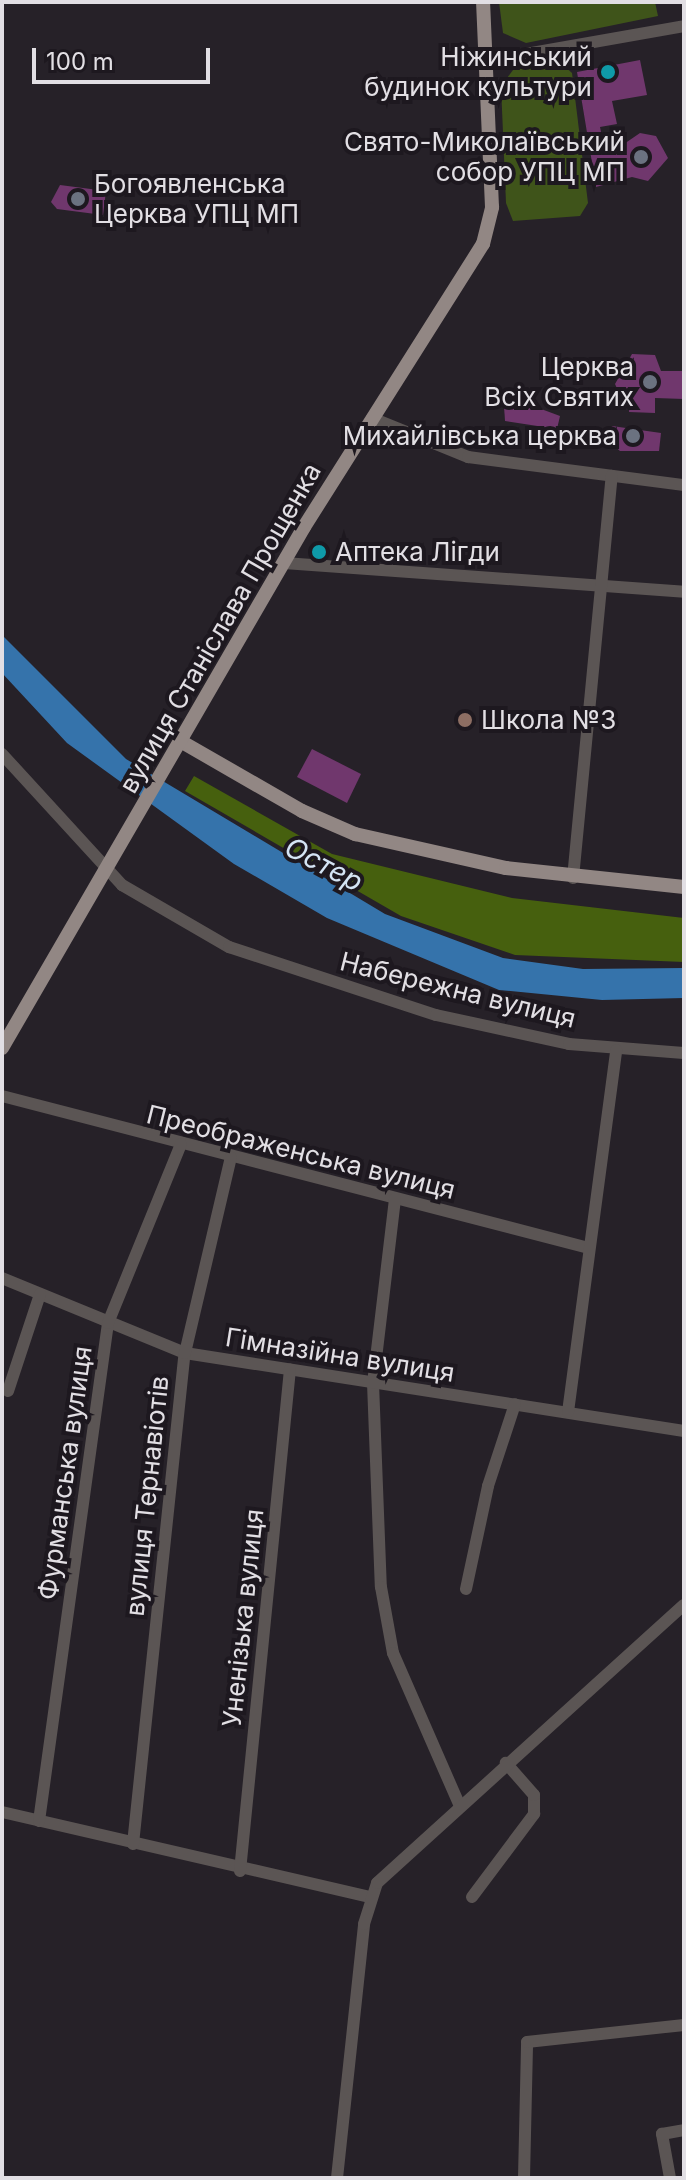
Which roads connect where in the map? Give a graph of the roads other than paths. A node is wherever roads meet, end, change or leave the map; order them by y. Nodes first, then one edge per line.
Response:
1 (483, 2) edge
2 (684, 26) edge
3 (486, 61) junction
4 (372, 418) junction
5 (612, 476) junction
6 (684, 485) edge
7 (284, 563) junction
8 (600, 587) junction
9 (684, 592) edge
10 (182, 742) junction
11 (2, 754) edge
12 (105, 870) junction
13 (573, 878) junction
14 (684, 887) edge
15 (2, 1048) edge
16 (616, 1050) junction
17 (684, 1053) edge
18 (2, 1096) edge
19 (181, 1144) junction
20 (231, 1157) junction
21 (395, 1199) junction
22 (589, 1248) junction
23 (2, 1278) edge
24 (40, 1294) junction
25 (108, 1323) junction
26 (185, 1353) junction
27 (290, 1369) junction
28 (373, 1383) junction
29 (8, 1391) dead end
30 (515, 1404) junction
31 (568, 1412) junction
32 (684, 1431) edge
33 (466, 1589) dead end
34 (684, 1605) edge
35 (506, 1763) junction
36 (459, 1804) junction
37 (2, 1812) edge
38 (39, 1821) junction
39 (133, 1844) junction
40 (240, 1871) junction
41 (370, 1897) junction
42 (472, 1897) dead end
43 (684, 2025) edge
44 (684, 2130) edge
45 (337, 2178) edge
46 (524, 2178) edge
47 (670, 2178) edge

1 - 3 main road
2 - 3 street
3 - 4 main road, вулиця Станіслава Прощенка
4 - 5 street
4 - 7 main road, вулиця Станіслава Прощенка
5 - 6 street
5 - 8 street
7 - 8 street
7 - 10 main road, вулиця Станіслава Прощенка
8 - 9 street
8 - 13 street
10 - 12 main road, вулиця Станіслава Прощенка
10 - 13 main road
11 - 12 street, Набережна вулиця
12 - 15 main road, вулиця Станіслава Прощенка
12 - 16 street, Набережна вулиця
13 - 14 main road
16 - 17 street, Набережна вулиця
16 - 22 street
18 - 19 street, Преображенська вулиця
19 - 20 street, Преображенська вулиця
19 - 25 street, Фурманська вулиця
20 - 21 street, Преображенська вулиця
20 - 26 street, вулиця Тернавіотів
21 - 22 street, Преображенська вулиця
21 - 28 street
22 - 31 street
23 - 24 street, Гімназійна вулиця
24 - 25 street, Гімназійна вулиця
24 - 29 street
25 - 26 street, Гімназійна вулиця
25 - 38 street, Фурманська вулиця
26 - 27 street, Гімназійна вулиця
26 - 39 street, вулиця Тернавіотів
27 - 28 street, Гімназійна вулиця
27 - 40 street, Уненізька вулиця
28 - 30 street, Гімназійна вулиця
28 - 36 street
30 - 31 street, Гімназійна вулиця
30 - 33 street
31 - 32 street, Гімназійна вулиця
34 - 35 street
35 - 36 street
35 - 42 street
36 - 41 street
37 - 38 street
38 - 39 street
39 - 40 street
40 - 41 street
41 - 45 street
43 - 46 street
44 - 47 street

